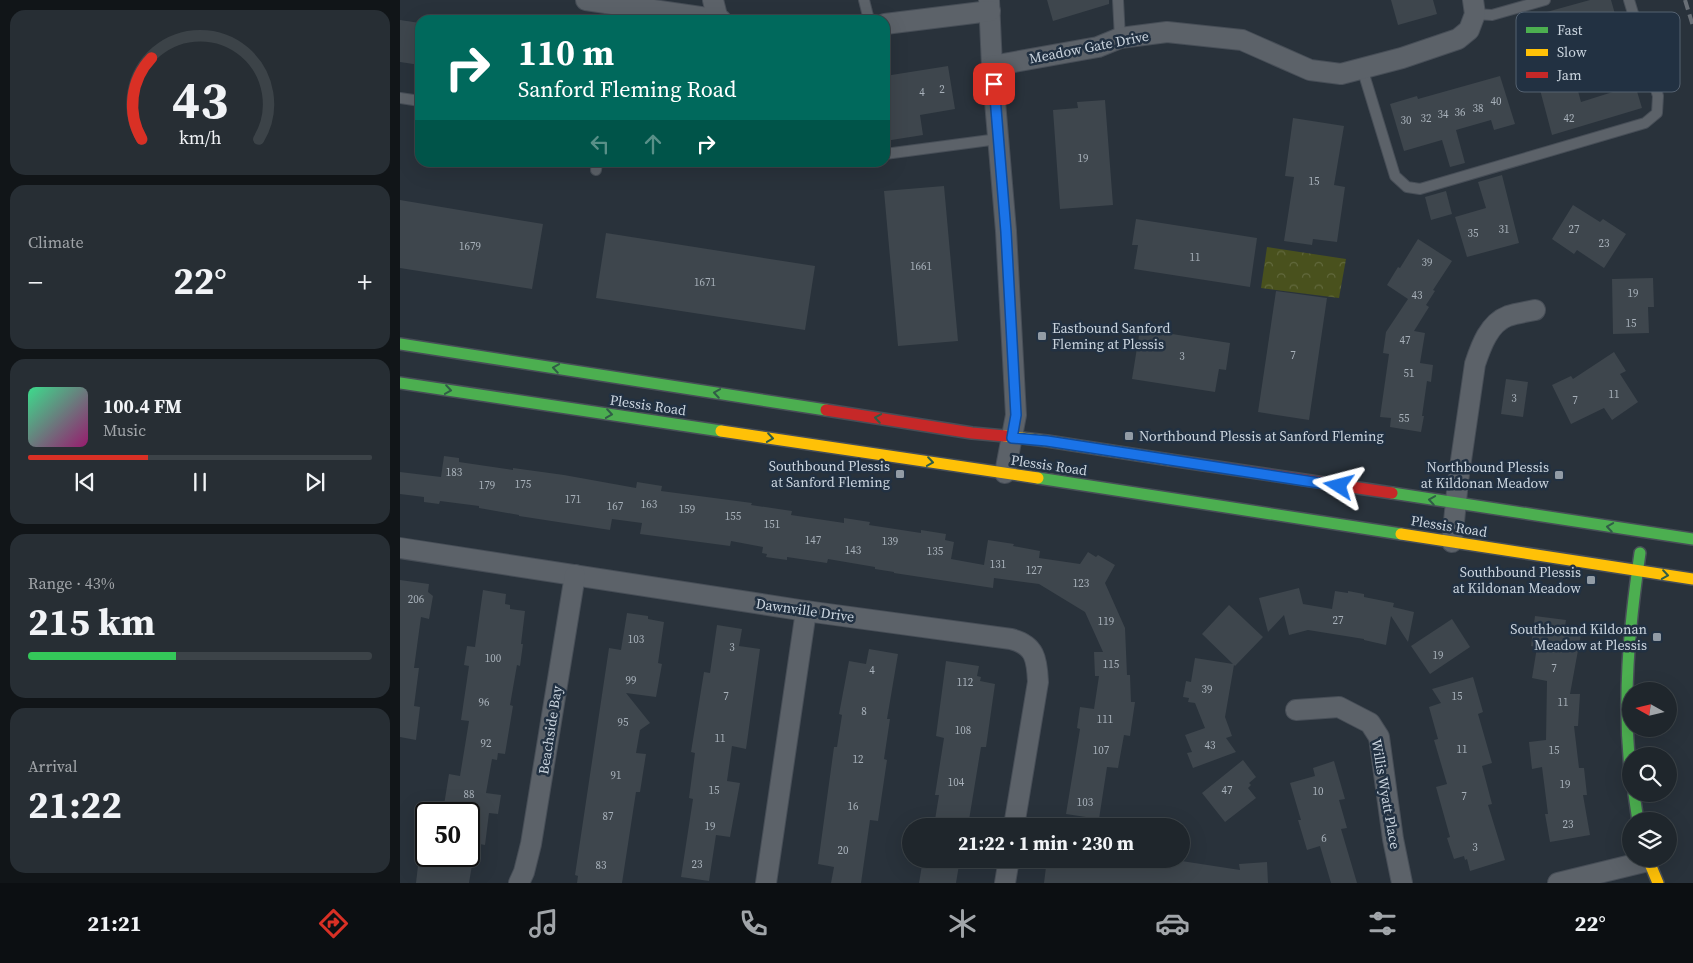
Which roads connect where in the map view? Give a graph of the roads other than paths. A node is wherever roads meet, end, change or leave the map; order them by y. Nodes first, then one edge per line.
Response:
1 (586, 0) edge
2 (712, 0) edge
3 (864, 0) edge
4 (1118, 0) edge
5 (1545, 0) edge
6 (1629, 0) edge
7 (990, 6) edge
8 (1474, 7) edge
9 (1633, 12) edge
10 (686, 15) edge
11 (717, 15) edge
12 (868, 15) edge
13 (890, 23) edge
14 (1120, 38) junction
15 (992, 66) junction
16 (1362, 68) junction
17 (1657, 92) edge
18 (400, 98) edge
19 (415, 100) edge
20 (998, 138) junction
21 (890, 153) edge
22 (1535, 310) dead end
23 (400, 344) edge
24 (400, 383) edge
25 (1012, 438) junction
26 (1005, 473) junction
27 (1456, 503) junction
28 (1643, 532) junction
29 (1693, 539) edge
30 (1452, 542) junction
31 (400, 548) edge
32 (1637, 571) junction
33 (575, 575) junction
34 (1693, 579) edge
35 (806, 611) junction
36 (1296, 710) dead end
37 (1628, 747) edge
38 (1015, 818) edge
39 (1622, 867) edge
40 (1651, 867) edge
41 (1006, 868) edge
42 (520, 883) edge
43 (766, 883) edge
44 (1004, 883) edge
45 (1402, 883) edge
46 (1558, 883) edge
47 (1658, 883) edge

1 - 10 street
2 - 11 street
3 - 12 lane
4 - 14 lane
5 - 8 lane
6 - 9 lane
7 - 13 street
7 - 15 street
8 - 16 street, Meadow Gate Drive
14 - 15 street, Meadow Gate Drive
14 - 16 street, Meadow Gate Drive
15 - 20 street
16 - 17 lane
18 - 19 lane
20 - 21 lane
20 - 25 street
22 - 27 street
25 -> 23 main road, Plessis Road
24 -> 26 main road, Plessis Road
25 - 26 street
27 -> 25 main road, Plessis Road
26 - 30 main road, Plessis Road
28 -> 27 main road, Plessis Road
27 - 30 street
28 - 29 main road, Plessis Road
28 - 32 main road
30 - 32 main road, Plessis Road
31 - 33 street, Dawnville Drive
32 -> 34 main road, Plessis Road
32 - 37 main road
33 - 35 street, Dawnville Drive
33 - 42 street, Beachside Bay
35 - 38 street, Dawnville Drive
35 - 43 street
36 - 45 street, Willis Wyatt Place
39 - 46 street
40 - 47 main road
41 - 44 street

